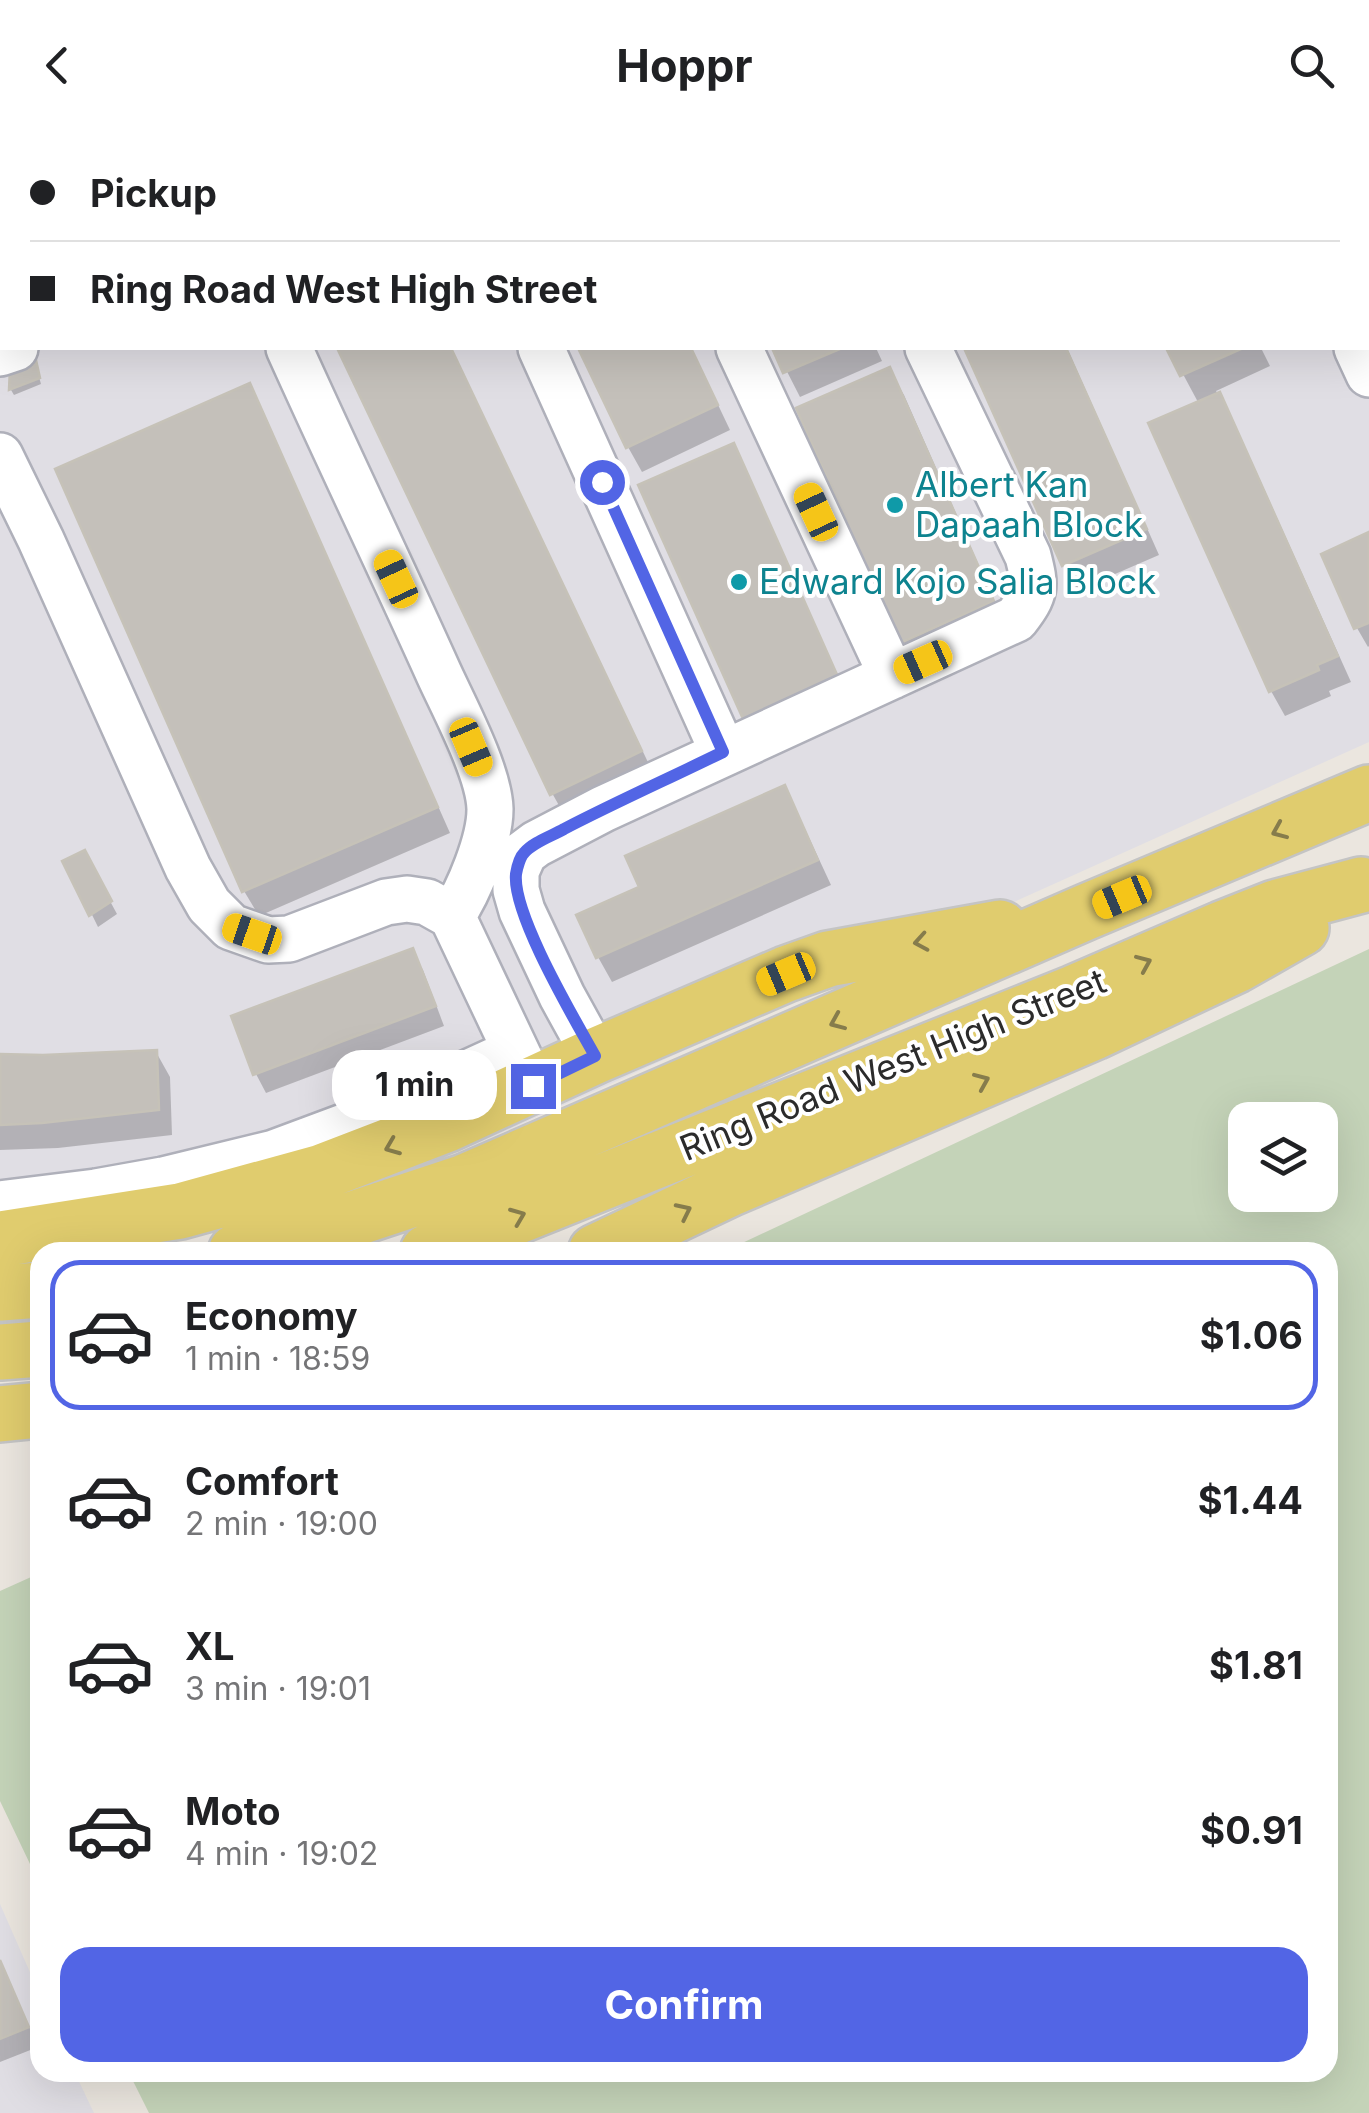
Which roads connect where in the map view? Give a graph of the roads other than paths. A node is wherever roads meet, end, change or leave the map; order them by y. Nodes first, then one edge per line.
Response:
1 (290, 350) edge
2 (542, 350) edge
3 (740, 350) edge
4 (929, 350) edge
5 (1358, 350) edge
6 (1369, 374) edge
7 (0, 456) edge
8 (892, 676) junction
9 (723, 752) junction
10 (1369, 793) edge
11 (1365, 882) edge
12 (1086, 912) junction
13 (452, 916) junction
14 (595, 1056) junction
15 (524, 1069) junction
16 (0, 1204) edge
17 (0, 1239) edge
18 (272, 1242) edge
19 (453, 1242) edge
20 (617, 1242) edge
21 (30, 1291) edge
22 (0, 1293) edge
23 (30, 1350) edge
24 (0, 1352) edge
25 (30, 1411) edge
26 (0, 1414) edge

1 - 13 lane
2 - 9 lane
3 - 8 lane
4 - 8 lane
5 - 6 lane
7 - 13 lane
8 - 9 lane
9 - 14 lane
10 -> 12 main road, Ring Road West High Street
19 -> 11 main road, Ring Road West High Street
20 -> 11 main road, Ring Road West High Street
12 -> 14 main road, Ring Road West High Street
12 -> 18 main road, Ring Road West High Street
13 - 15 lane
14 - 15 main road, Ring Road West High Street
15 - 16 lane
15 -> 17 main road, Ring Road West High Street
21 - 22 main road
23 - 24 main road
25 - 26 main road

